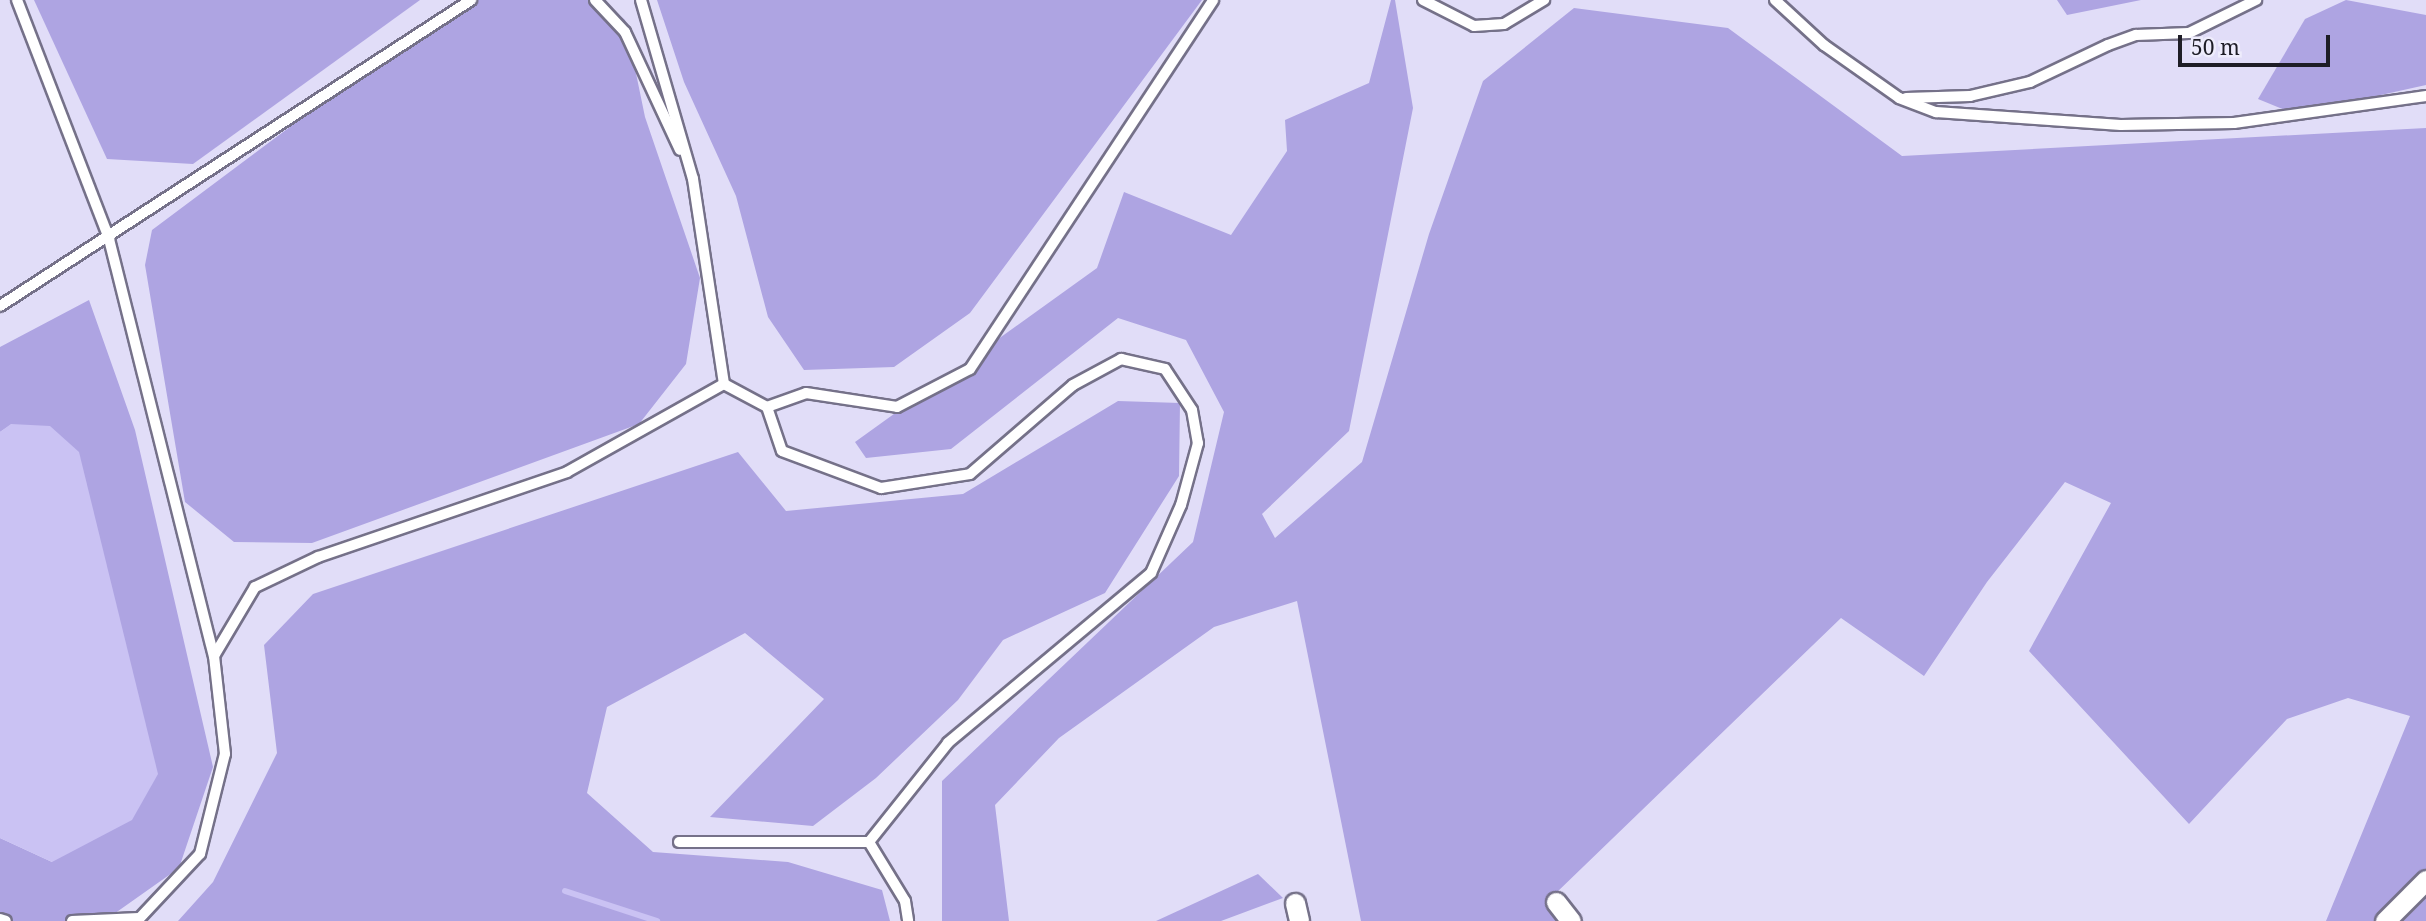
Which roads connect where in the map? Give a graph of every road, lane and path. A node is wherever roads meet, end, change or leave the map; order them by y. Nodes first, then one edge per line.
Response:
1 (17, 0) edge
2 (471, 0) edge
3 (595, 0) edge
4 (641, 0) edge
5 (1213, 0) edge
6 (1423, 0) edge
7 (1544, 0) edge
8 (1776, 0) edge
9 (2256, 0) edge
10 (2426, 96) edge
11 (1899, 98) junction
12 (693, 179) junction
13 (109, 239) junction
14 (0, 306) edge
15 (724, 383) junction
16 (767, 407) junction
17 (214, 656) junction
18 (679, 842) dead end
19 (869, 842) junction
20 (2426, 880) edge
21 (1556, 902) dead end
22 (0, 919) edge
23 (138, 920) edge
24 (6, 921) edge
25 (72, 921) edge
26 (908, 921) edge
27 (1571, 921) edge
28 (2385, 921) edge

1 - 13 lane
2 - 13 lane
3 - 12 lane
4 - 12 lane
5 - 16 lane
6 - 7 lane
8 - 11 lane
9 - 11 lane
10 - 11 lane
12 - 15 lane
13 - 14 lane
13 - 17 lane
15 - 16 lane
15 - 17 lane
16 - 19 lane
17 - 23 lane
18 - 19 lane
19 - 26 lane
20 - 28 street
21 - 27 street
22 - 24 lane
23 - 25 lane

